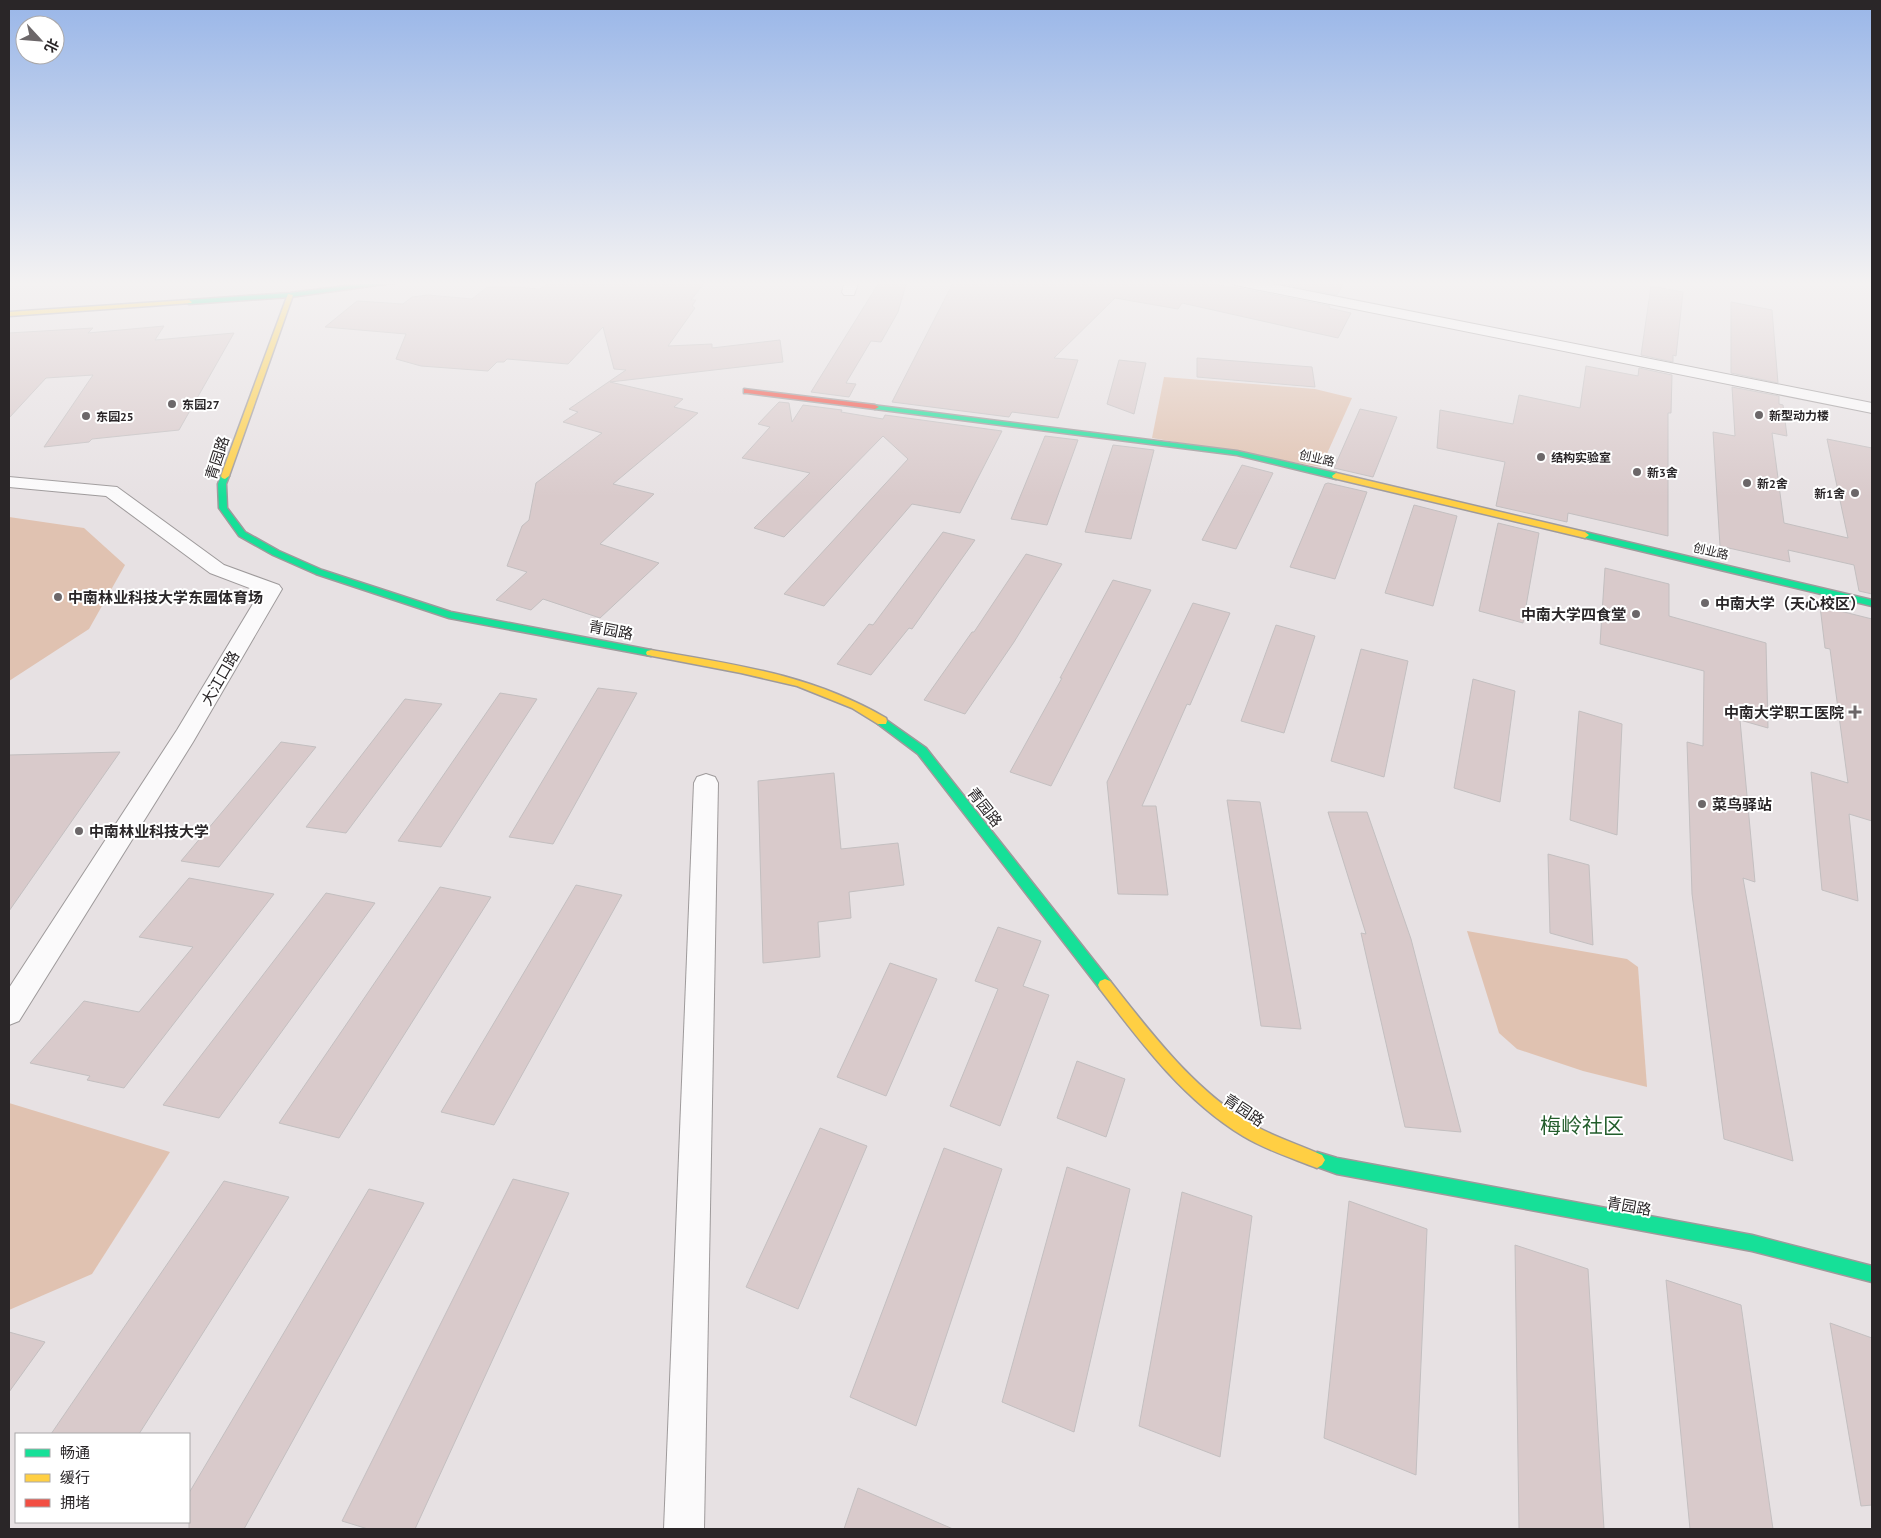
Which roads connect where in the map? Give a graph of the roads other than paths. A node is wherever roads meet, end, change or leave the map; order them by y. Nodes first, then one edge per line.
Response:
1 (269, 353) edge
2 (1593, 353) edge
3 (747, 391) dead end
4 (1872, 408) edge
5 (9, 482) edge
6 (1872, 603) edge
7 (706, 783) dead end
8 (9, 1012) edge
9 (1872, 1274) edge
10 (684, 1529) edge

1 - 9 street, 青园路
2 - 4 street
3 - 6 street, 创业路
5 - 8 street, 大江口路
7 - 10 street

